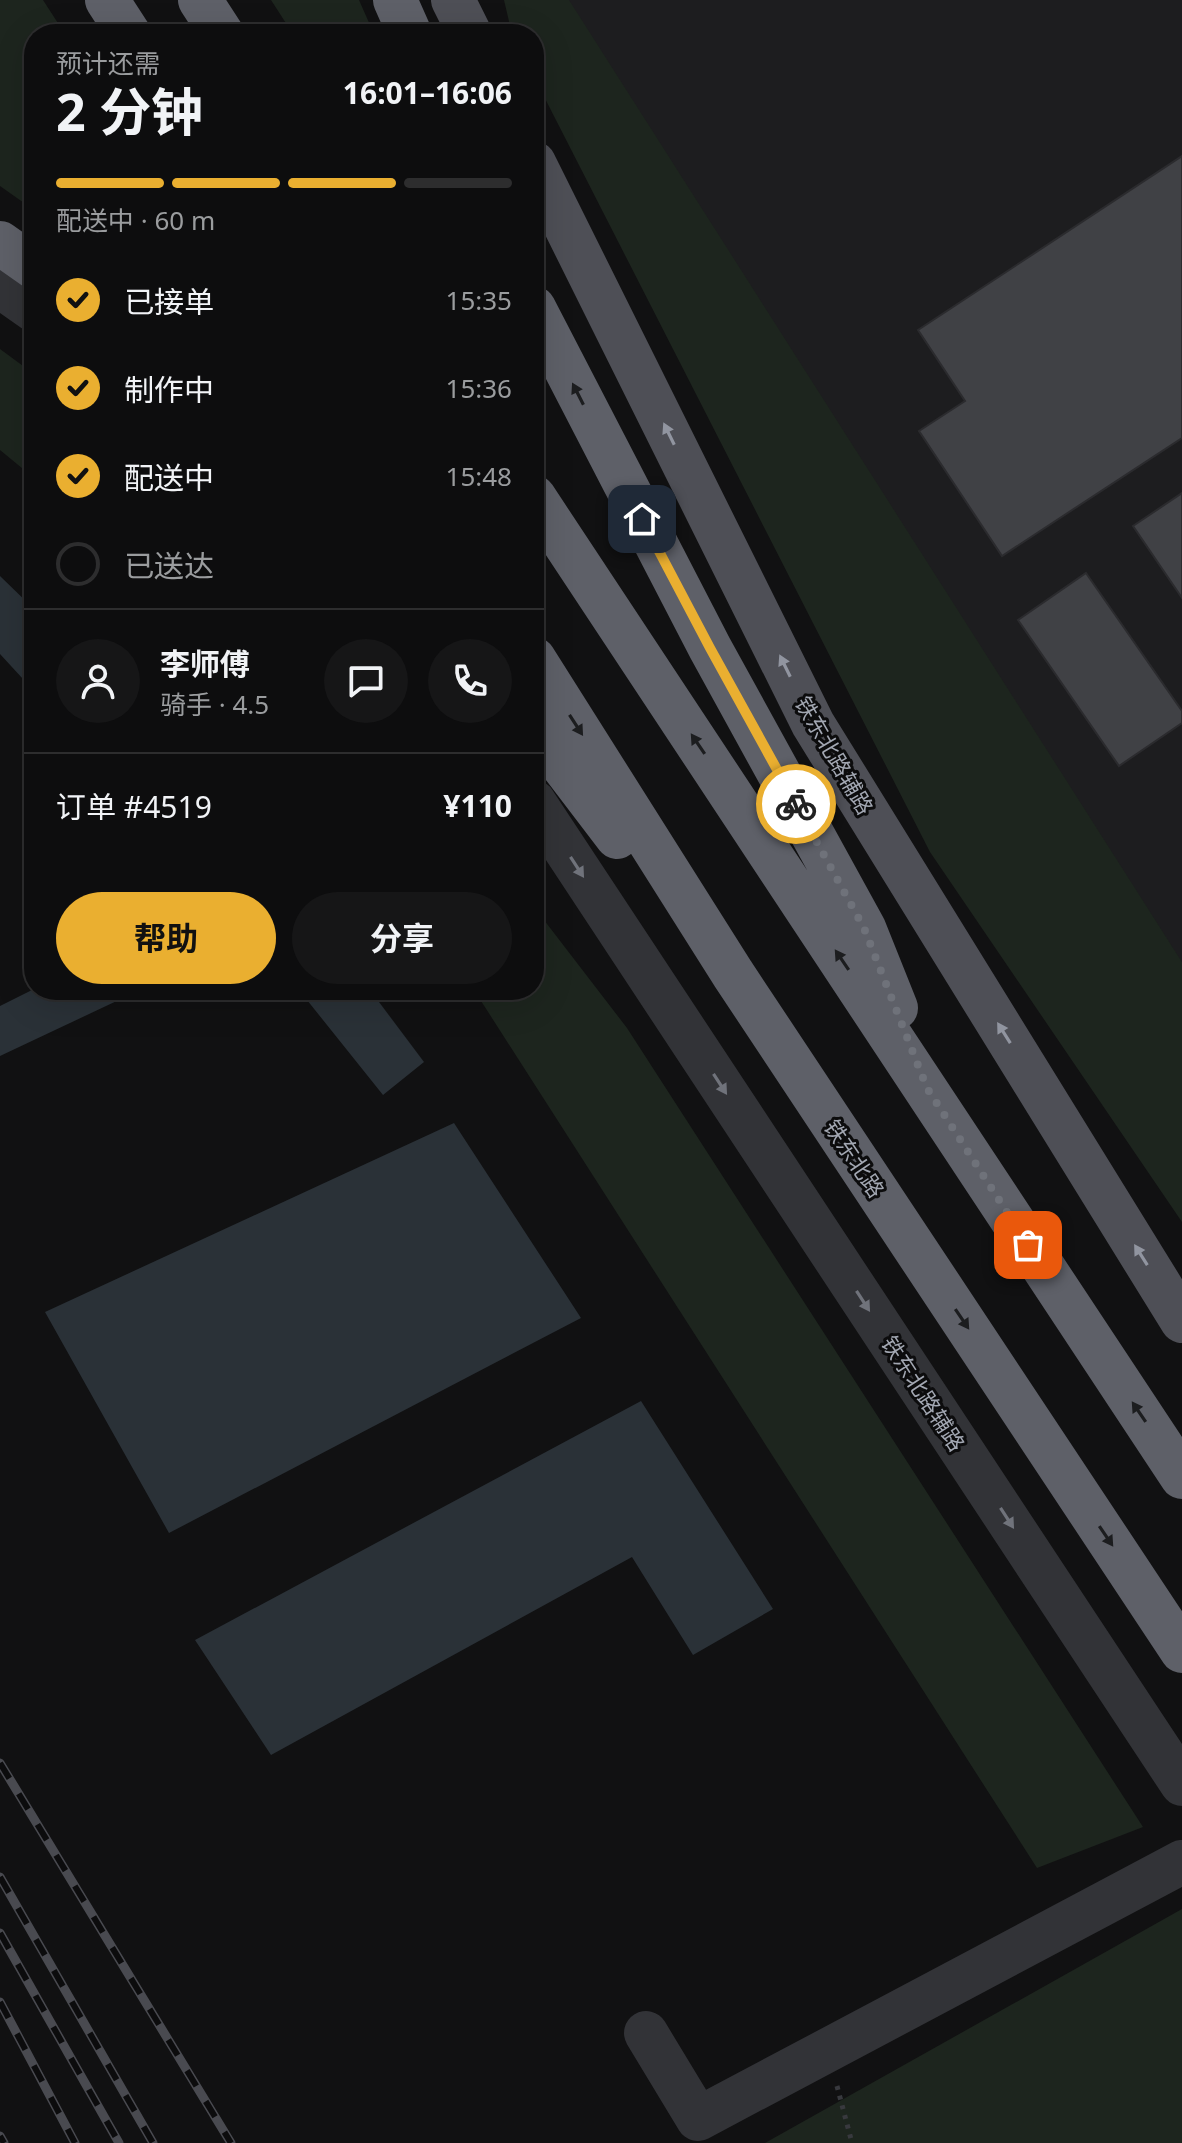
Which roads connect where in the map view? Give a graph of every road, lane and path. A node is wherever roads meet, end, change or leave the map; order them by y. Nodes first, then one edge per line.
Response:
1 (107, 0) edge
2 (200, 0) edge
3 (395, 0) edge
4 (453, 0) edge
5 (123, 24) edge
6 (216, 24) edge
7 (406, 24) edge
8 (465, 24) edge
9 (544, 183) edge
10 (0, 243) edge
11 (24, 260) edge
12 (0, 286) edge
13 (24, 303) edge
14 (544, 327) edge
15 (544, 512) edge
16 (544, 675) edge
17 (544, 741) edge
18 (544, 817) edge
19 (733, 974) junction
20 (927, 1088) junction
21 (1182, 1321) edge
22 (1182, 1477) edge
23 (1182, 1651) edge
24 (1182, 1784) edge
25 (1182, 1862) edge
26 (646, 2033) dead end
27 (828, 2050) junction
28 (852, 2143) edge

1 - 5 highway
2 - 6 highway
3 - 7 highway
4 - 8 main road
21 -> 9 main road, 铁东北路辅路
10 - 11 highway
12 - 13 street
20 -> 14 highway
20 -> 15 highway
16 -> 19 highway, 铁东北路
17 - 19 highway
18 -> 24 street, 铁东北路辅路
19 -> 23 highway, 铁东北路
22 -> 20 highway
25 - 27 street
26 - 27 street
27 - 28 path

